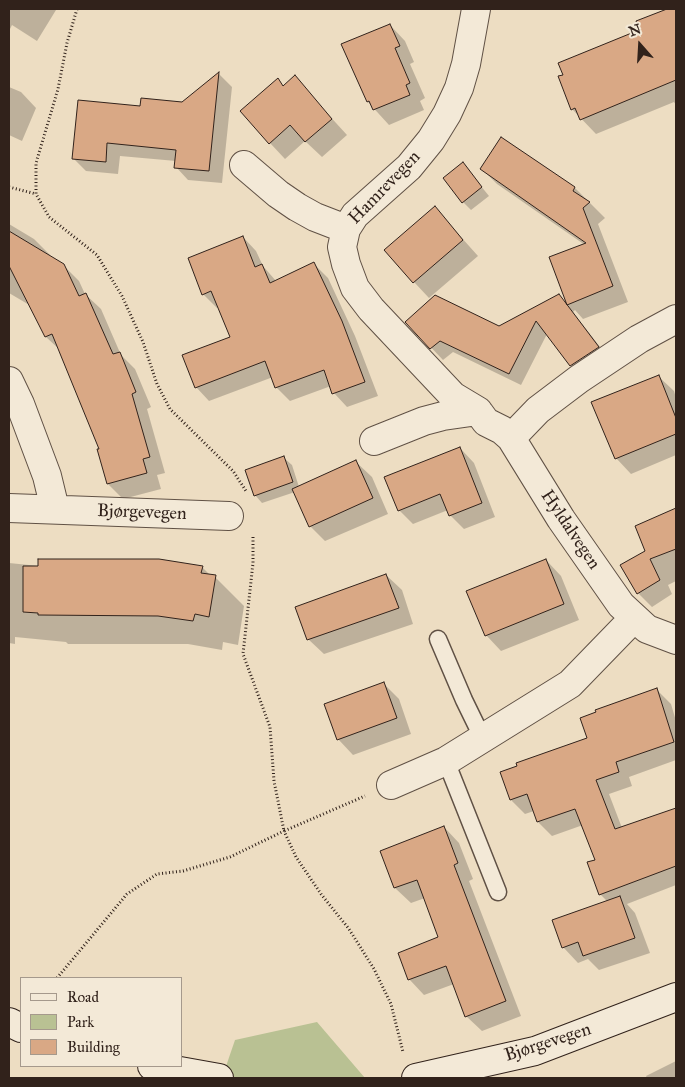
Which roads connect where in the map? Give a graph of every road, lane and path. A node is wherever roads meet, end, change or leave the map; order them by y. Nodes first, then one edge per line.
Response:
1 (77, 9) edge
2 (476, 9) edge
3 (244, 165) dead end
4 (9, 187) edge
5 (36, 194) junction
6 (346, 229) junction
7 (676, 319) edge
8 (429, 370) joint
9 (9, 381) edge
10 (478, 411) junction
11 (511, 438) junction
12 (374, 441) dead end
13 (238, 507) joint
14 (9, 508) edge
15 (55, 509) junction
16 (252, 534) dead end
17 (634, 618) junction
18 (438, 639) dead end
19 (676, 640) edge
20 (483, 739) junction
21 (446, 760) junction
22 (391, 785) joint
23 (284, 831) junction
24 (498, 892) dead end
25 (58, 977) edge
26 (676, 997) edge
27 (158, 1067) edge
28 (410, 1069) edge
29 (219, 1078) edge

1 - 5 path
2 - 6 street, Hamrevegen
3 - 6 street, Hamrevegen
4 - 5 path
5 - 13 path
6 - 8 street, Hamrevegen
7 - 11 street
8 - 10 street, Hyldalvegen
9 - 15 street
10 - 11 street, Hyldalvegen
10 - 12 street
11 - 17 street, Hyldalvegen
13 - 15 street, Bjørgevegen
14 - 15 street, Bjørgevegen
16 - 23 path
17 - 19 street, Hyldalvegen
17 - 20 street
18 - 20 lane
20 - 21 street
21 - 22 street
21 - 24 lane
22 - 23 path
23 - 25 path
23 - 28 path
26 - 28 street, Bjørgevegen
27 - 29 street

